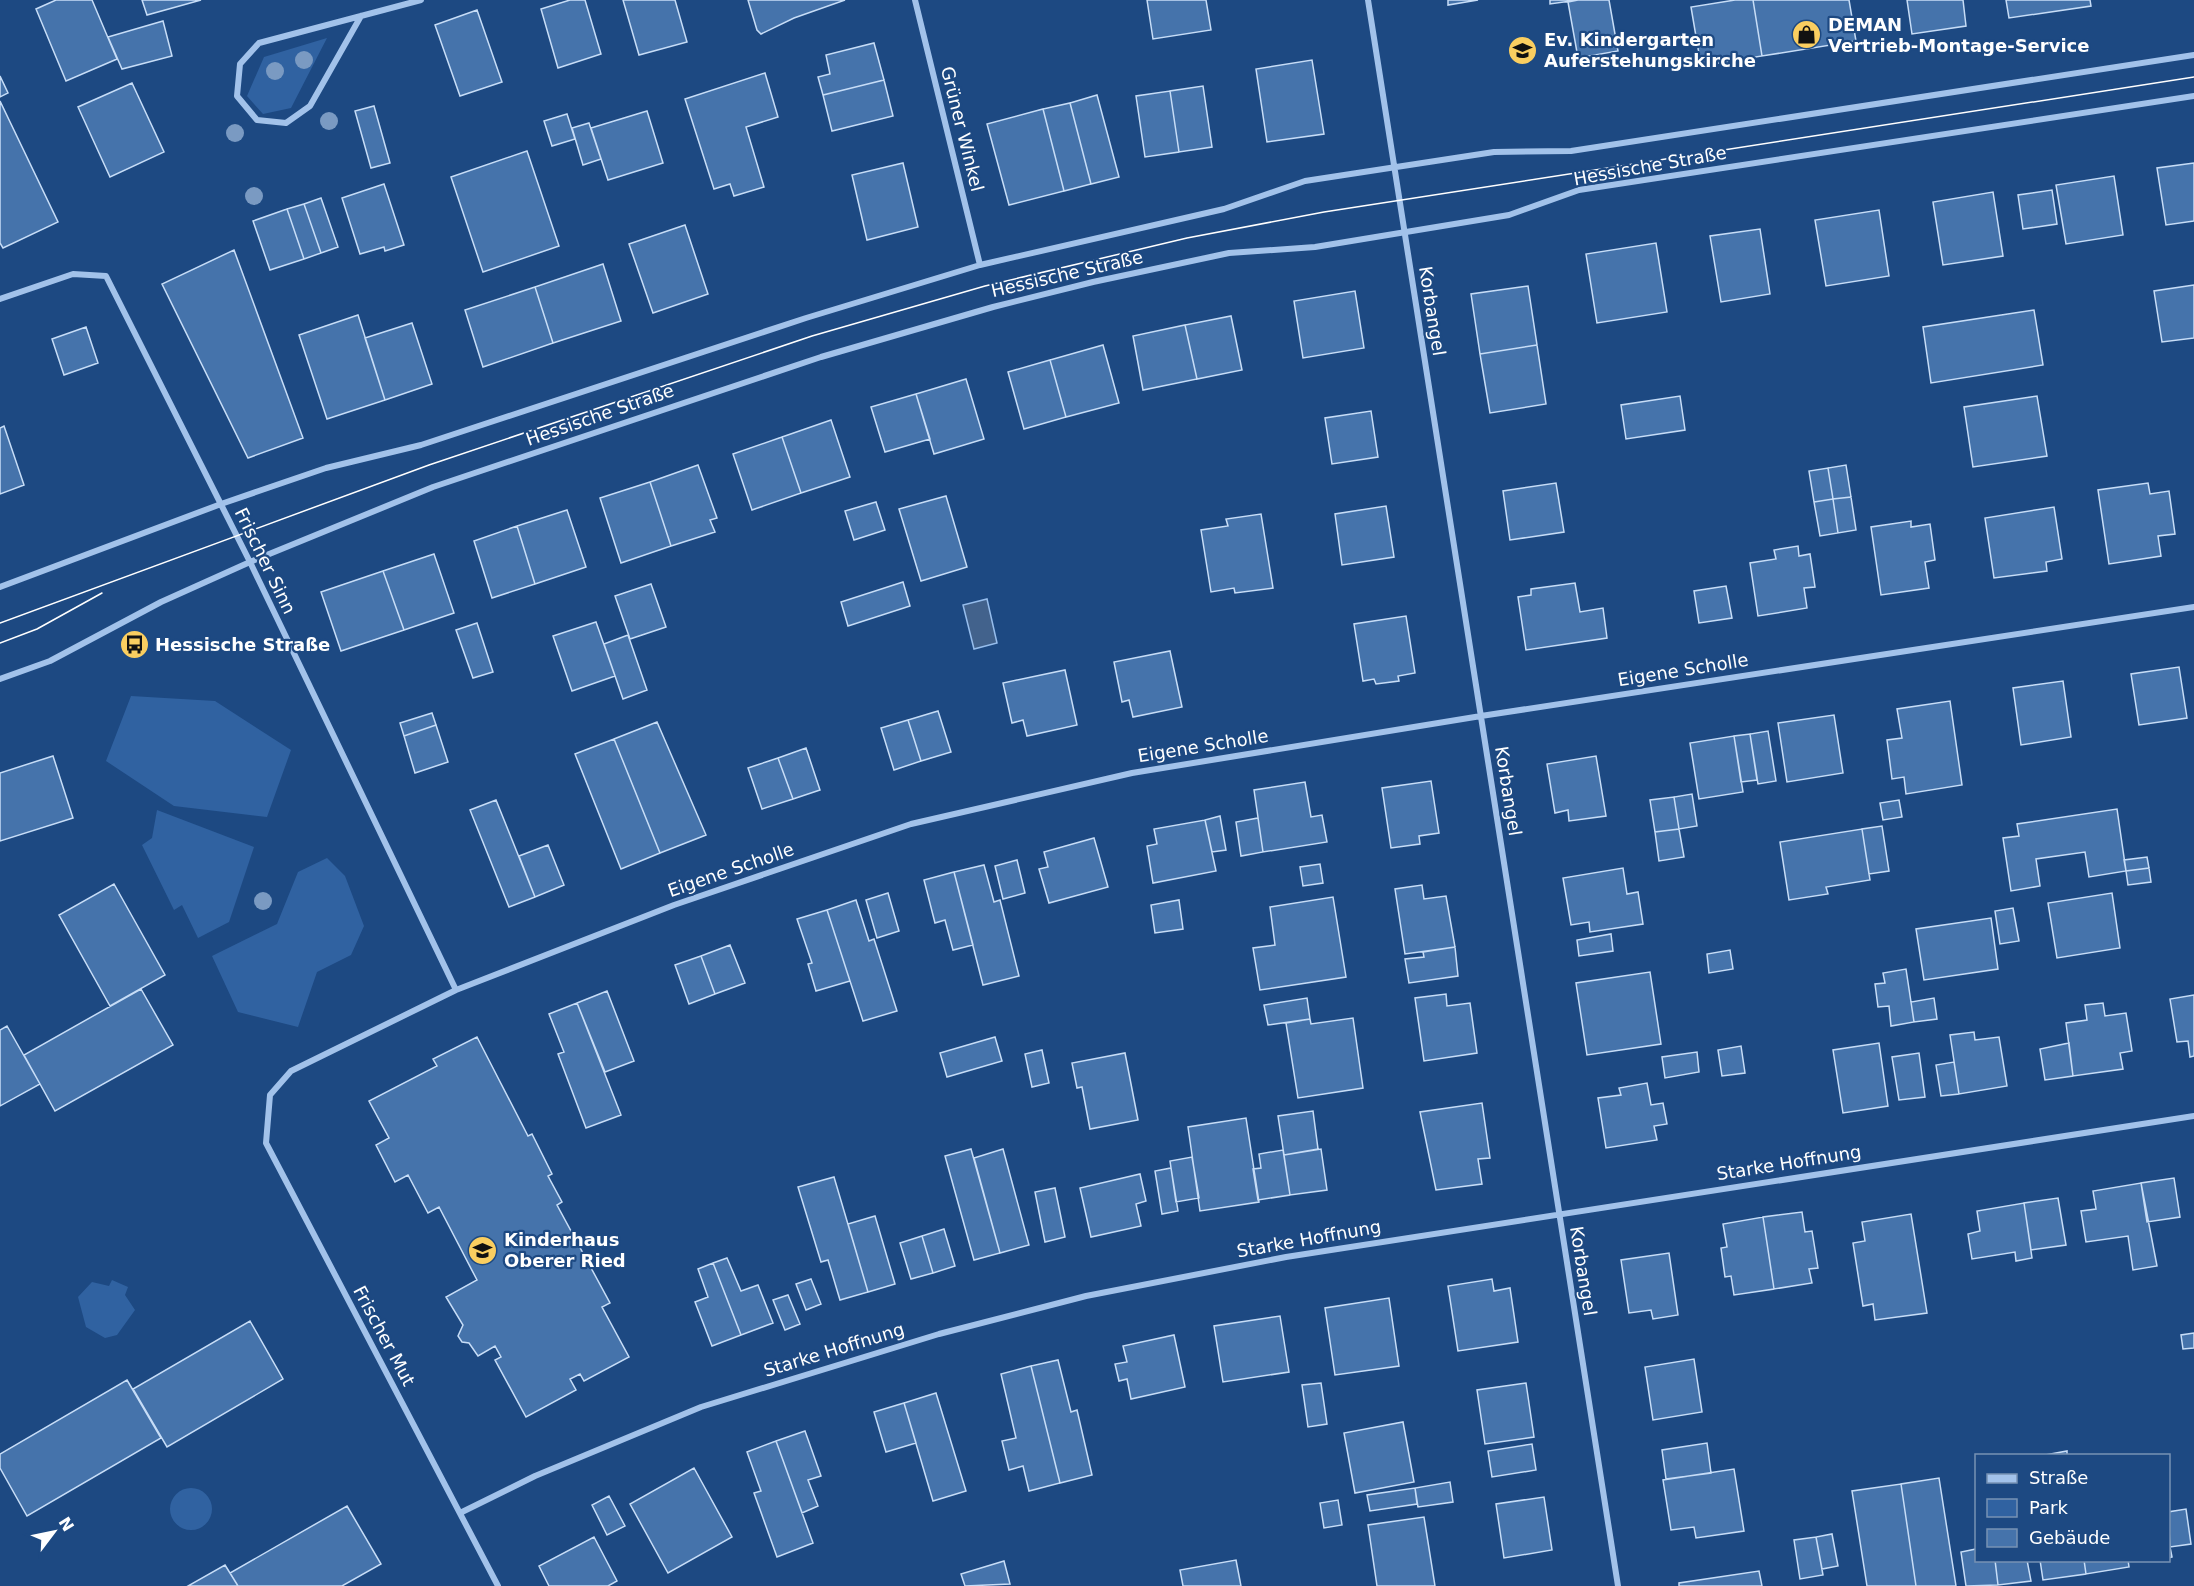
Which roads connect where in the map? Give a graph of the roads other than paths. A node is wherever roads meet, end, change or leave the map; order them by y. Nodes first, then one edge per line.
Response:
1 (421, 0) edge
2 (915, 0) edge
3 (1368, 0) edge
4 (361, 16) junction
5 (2194, 55) edge
6 (2194, 96) edge
7 (1394, 167) junction
8 (1405, 233) junction
9 (980, 265) junction
10 (0, 299) edge
11 (221, 504) junction
12 (250, 562) junction
13 (0, 587) edge
14 (2194, 607) edge
15 (0, 679) edge
16 (1481, 716) junction
17 (456, 990) junction
18 (270, 1095) joint
19 (2194, 1116) edge
20 (1559, 1214) junction
21 (460, 1513) junction
22 (498, 1586) edge
23 (1618, 1586) edge

1 - 4 street
2 - 9 street, Grüner Winkel
3 - 7 street, Korbangel
4 - 4 street
5 - 7 street, Hessische Straße
6 - 8 street, Hessische Straße
7 - 8 street, Korbangel
7 - 9 street, Hessische Straße
8 - 12 street, Hessische Straße
8 - 16 street, Korbangel
9 - 11 street, Hessische Straße
10 - 11 street, Frischer Sinn
11 - 12 street, Frischer Sinn
11 - 13 street, Hessische Straße
12 - 15 street, Hessische Straße
12 - 17 street, Frischer Sinn
14 - 16 street, Eigene Scholle
16 - 17 street, Eigene Scholle
16 - 20 street, Korbangel
17 - 18 street, Eigene Scholle
18 - 21 street, Frischer Mut
19 - 20 street, Starke Hoffnung
20 - 21 street, Starke Hoffnung
20 - 23 street, Korbangel
21 - 22 street, Frischer Mut

